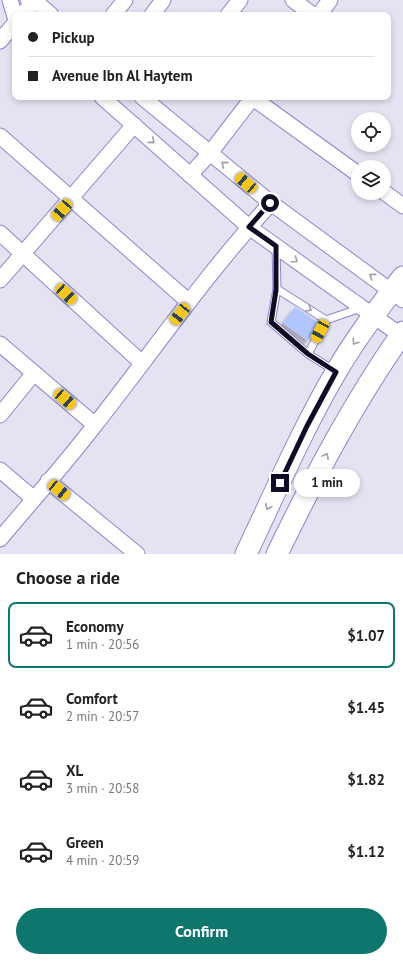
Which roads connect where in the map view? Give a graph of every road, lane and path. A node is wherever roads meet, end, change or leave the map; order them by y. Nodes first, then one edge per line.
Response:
1 (10, 0) edge
2 (32, 0) edge
3 (125, 0) edge
4 (163, 0) edge
5 (240, 0) edge
6 (293, 0) edge
7 (330, 0) edge
8 (14, 12) edge
9 (24, 12) edge
10 (47, 12) edge
11 (115, 12) edge
12 (154, 12) edge
13 (230, 12) edge
14 (309, 12) edge
15 (320, 12) edge
16 (12, 27) edge
17 (0, 41) edge
18 (105, 100) edge
19 (251, 100) edge
20 (257, 100) edge
21 (158, 102) edge
22 (134, 125) junction
23 (0, 136) edge
24 (210, 153) junction
25 (351, 169) edge
26 (190, 175) junction
27 (391, 197) edge
28 (71, 198) junction
29 (270, 203) junction
30 (403, 206) edge
31 (249, 227) junction
32 (0, 233) edge
33 (276, 246) junction
34 (23, 254) junction
35 (0, 280) edge
36 (399, 289) edge
37 (276, 290) junction
38 (189, 302) junction
39 (368, 311) junction
40 (326, 320) junction
41 (402, 334) edge
42 (0, 344) edge
43 (308, 354) junction
44 (142, 363) junction
45 (336, 372) junction
46 (34, 373) junction
47 (0, 416) edge
48 (95, 425) junction
49 (0, 470) edge
50 (48, 482) junction
51 (34, 499) junction
52 (0, 539) edge
53 (137, 554) edge
54 (246, 554) edge
55 (277, 554) edge

1 - 8 street
2 - 9 street
2 - 10 street
3 - 11 street
4 - 12 street
5 - 13 street
6 - 14 street
7 - 15 street
16 - 17 street
18 - 22 street
19 - 24 street
20 - 25 street
21 - 24 street
22 -> 26 street
22 - 28 street
23 - 28 street
24 - 26 street
29 -> 24 street
26 - 31 street
27 - 30 street
28 - 34 street
28 - 38 street
29 - 31 street
36 -> 29 street
31 - 33 street
31 - 38 street
32 - 34 street
33 - 37 lane
33 -> 39 street
34 - 35 street
34 - 44 street
36 - 39 street
37 -> 40 lane
37 - 43 lane
38 - 44 street
39 - 40 lane
39 - 41 street
39 -> 45 street
40 - 43 lane
55 -> 41 street
42 - 46 street
43 - 45 lane
44 - 48 street
45 -> 54 street
46 - 47 street
46 - 48 street
48 - 50 street
49 - 51 street
50 - 51 street
50 - 53 street
51 - 52 street

